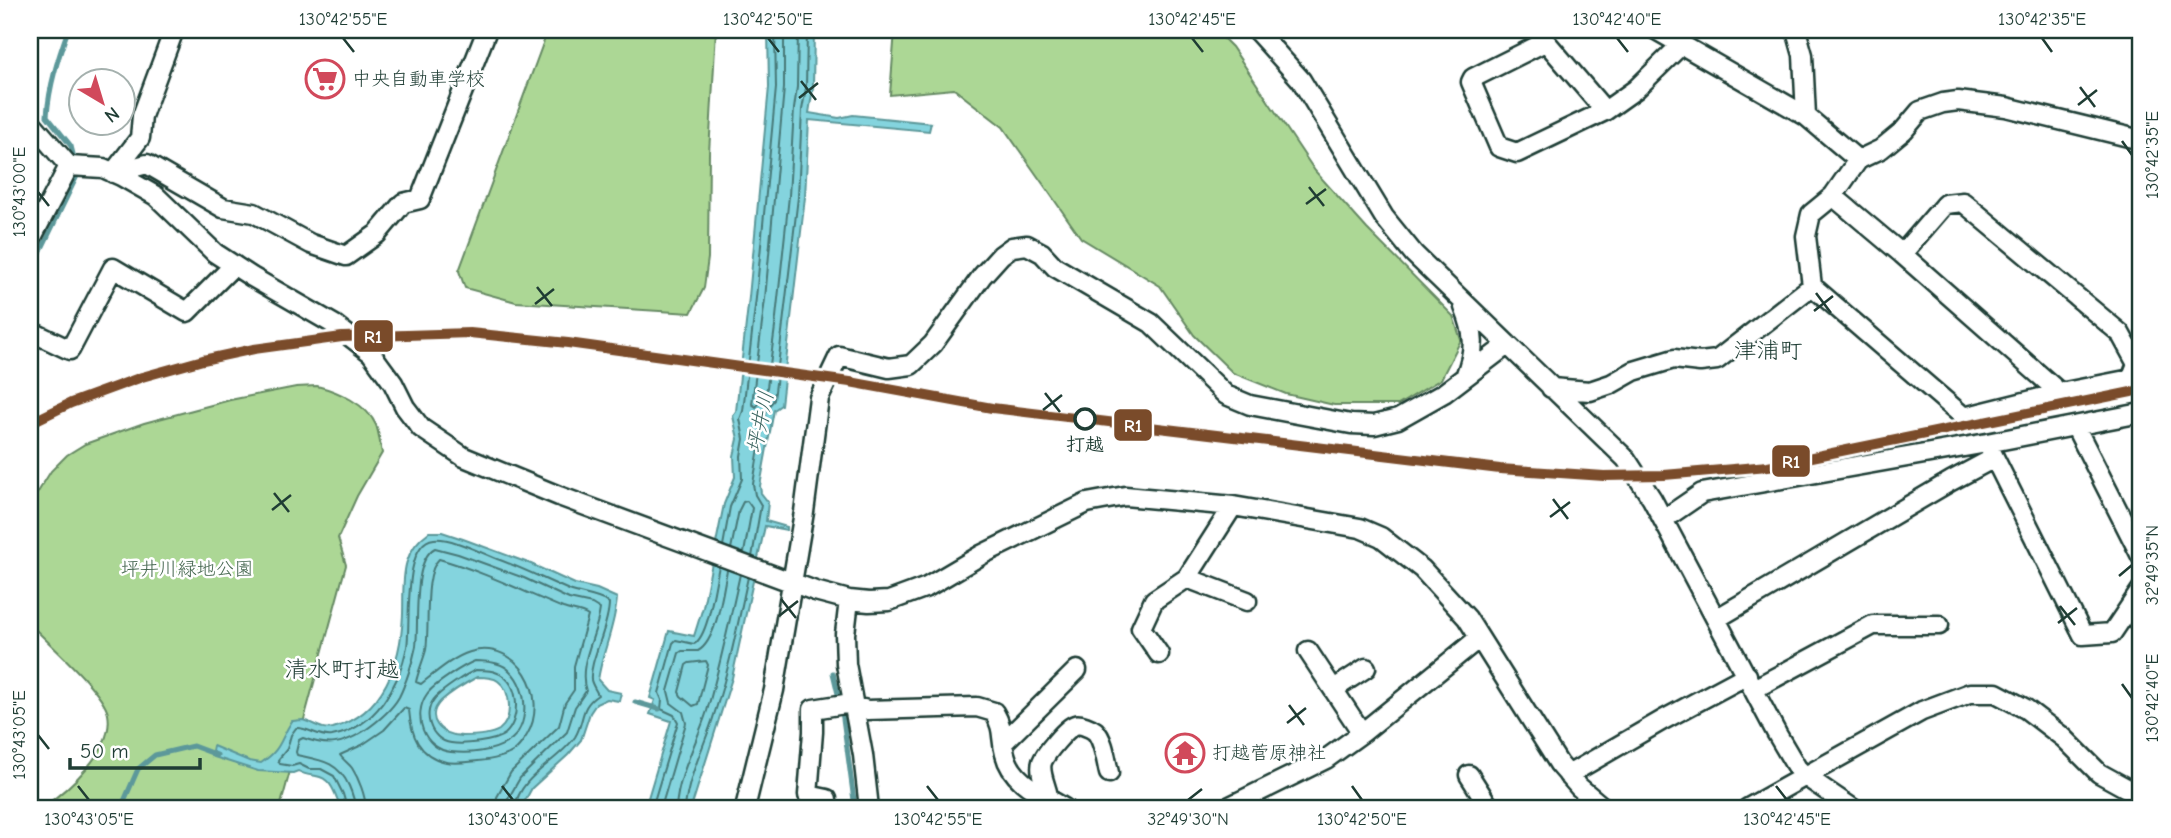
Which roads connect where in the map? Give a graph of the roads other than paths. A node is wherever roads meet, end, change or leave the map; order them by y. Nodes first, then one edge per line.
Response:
1 (174, 30) edge
2 (487, 30) edge
3 (1656, 30) edge
4 (1796, 30) edge
5 (1263, 32) edge
6 (1540, 36) edge
7 (1681, 45) junction
8 (1605, 111) junction
9 (1806, 116) junction
10 (30, 121) edge
11 (2141, 140) edge
12 (1858, 160) junction
13 (69, 166) junction
14 (108, 170) junction
15 (1833, 196) junction
16 (30, 241) edge
17 (1902, 254) junction
18 (234, 265) junction
19 (1812, 286) junction
20 (1462, 302) junction
21 (32, 331) edge
22 (1507, 345) junction
23 (1465, 377) junction
24 (1551, 388) junction
25 (2060, 393) junction
26 (2141, 413) edge
27 (2075, 426) junction
28 (1991, 451) junction
29 (1233, 506) junction
30 (1664, 519) junction
31 (2141, 556) edge
32 (1187, 578) junction
33 (785, 579) junction
34 (2141, 590) edge
35 (849, 600) junction
36 (1247, 601) dead end
37 (1716, 620) junction
38 (1939, 625) dead end
39 (1479, 638) junction
40 (1308, 651) dead end
41 (1159, 654) dead end
42 (1366, 667) dead end
43 (1077, 670) dead end
44 (1751, 682) junction
45 (1334, 689) junction
46 (845, 705) junction
47 (1362, 733) junction
48 (1004, 742) junction
49 (1109, 773) dead end
50 (1469, 775) dead end
51 (1568, 775) junction
52 (1805, 776) junction
53 (2141, 796) edge
54 (827, 799) dead end
55 (1054, 805) edge
56 (1596, 807) edge
57 (745, 808) edge
58 (869, 808) edge
59 (1226, 808) edge
60 (1490, 808) edge
61 (1748, 808) edge
62 (1852, 808) edge

1 - 14 street
2 - 14 street
3 - 7 street
4 - 9 street
5 - 20 street
6 - 8 street
6 - 8 street
7 - 8 street
7 - 9 street
9 - 12 street
10 - 13 street
11 - 12 street
12 - 15 street
13 - 14 street
13 - 16 street
14 - 18 street
15 - 17 street
15 - 19 street
17 - 25 street
17 - 25 street
18 - 21 street
18 - 33 street
19 - 24 street
19 - 25 street
20 - 22 street
20 - 23 street
22 - 23 street
22 - 24 street
23 - 33 street
24 - 30 street
26 - 27 street
27 - 28 street
27 - 31 street
28 - 30 street
28 - 34 street
28 - 37 street
29 - 32 street
29 - 35 street
29 - 39 street
30 - 37 street
32 - 36 street
32 - 41 street
33 - 35 street
33 - 57 street
35 - 46 street
37 - 44 street
38 - 44 street
39 - 47 street
39 - 51 street
40 - 45 street
42 - 45 street
43 - 48 street
44 - 51 street
44 - 52 street
45 - 47 street
46 - 48 street
46 - 54 street
46 - 58 street
47 - 59 street
48 - 55 street
49 - 55 street
50 - 60 street
51 - 56 street
52 - 53 street
52 - 61 street
52 - 62 street

